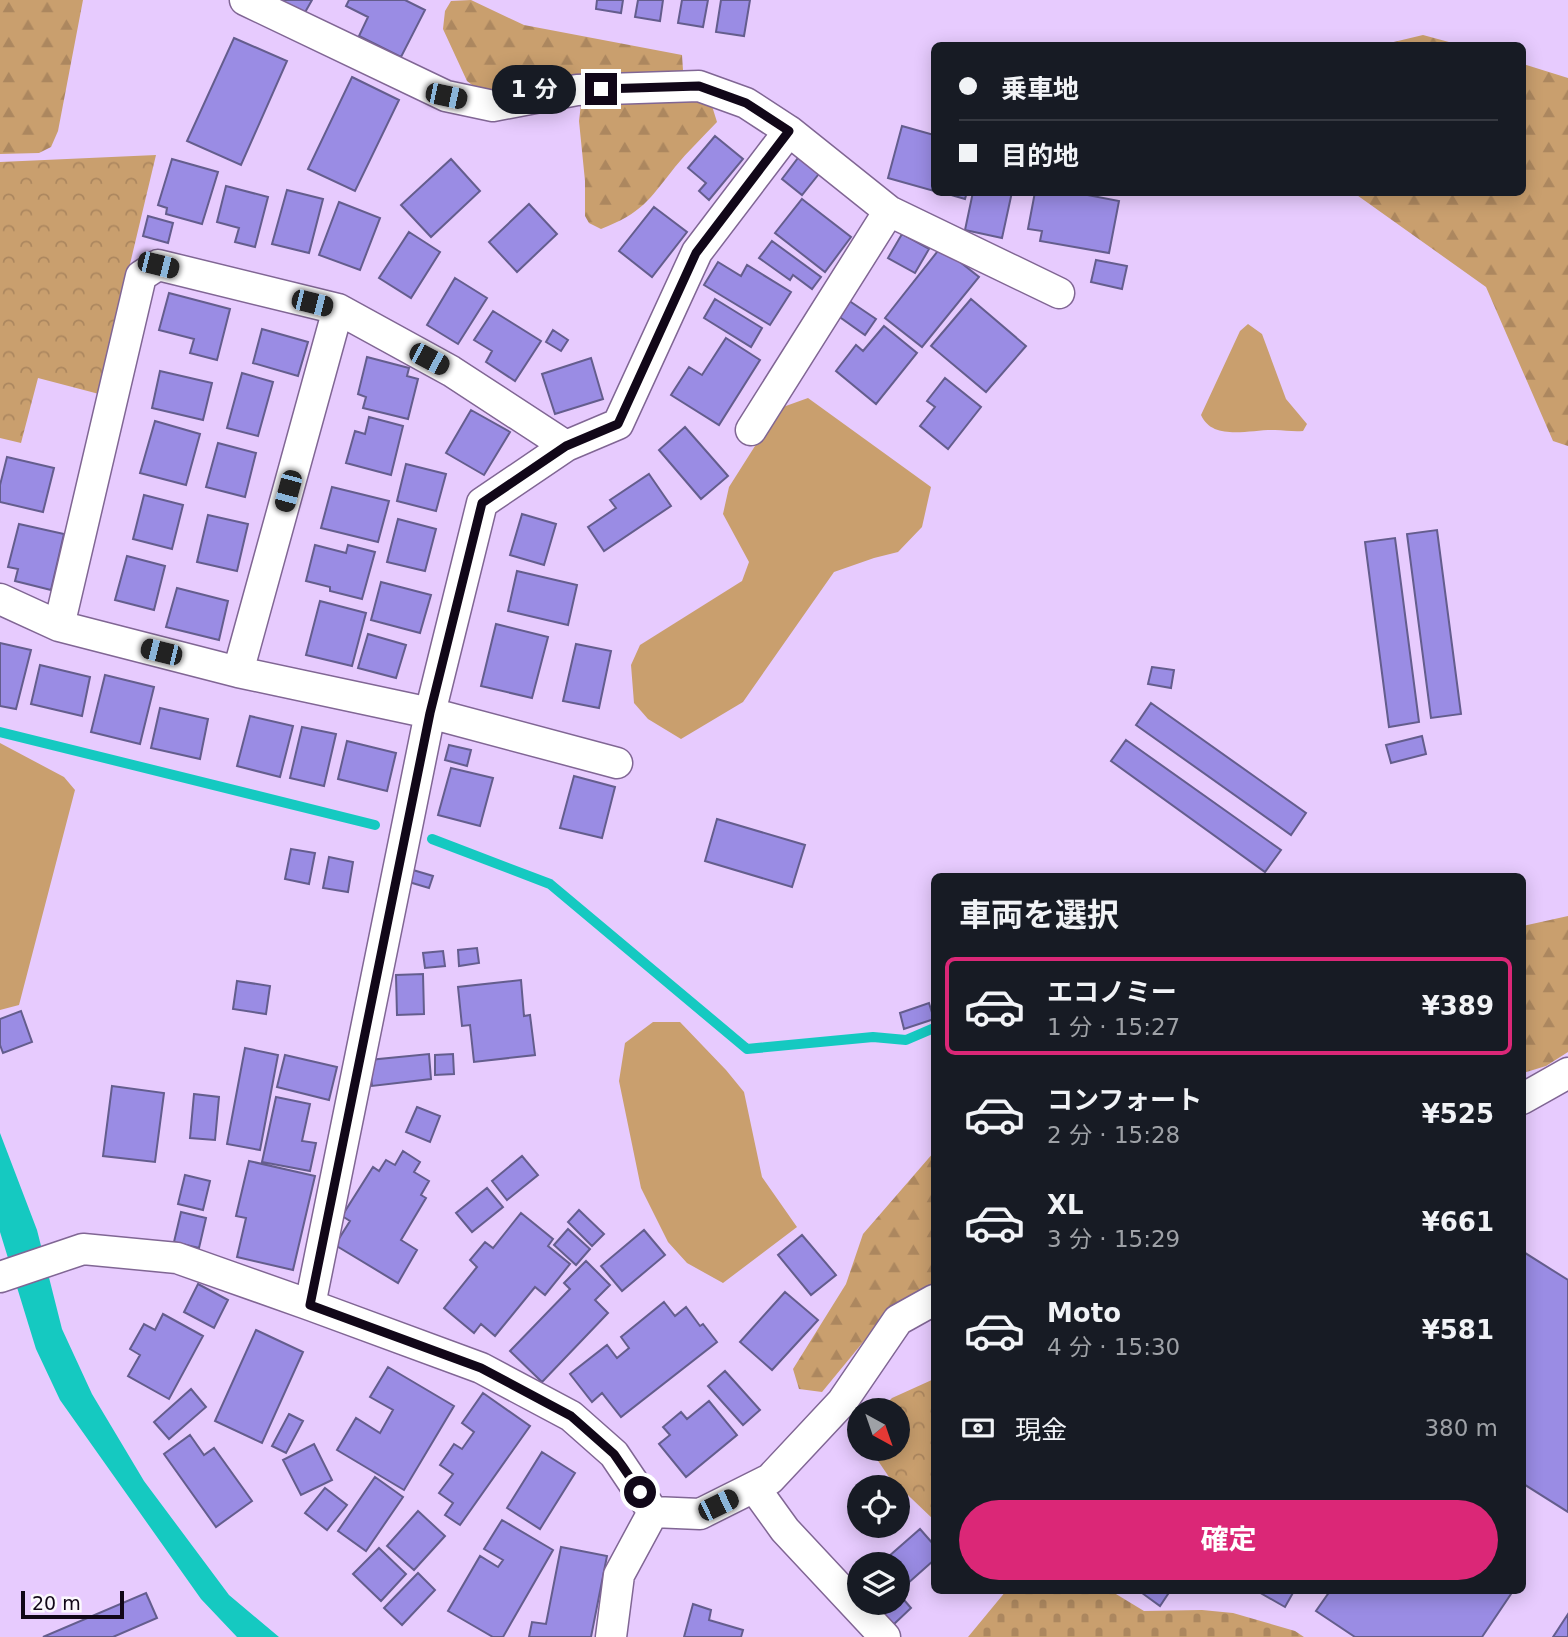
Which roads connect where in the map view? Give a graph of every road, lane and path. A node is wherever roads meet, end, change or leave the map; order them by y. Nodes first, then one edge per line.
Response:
1 (245, 0) edge
2 (789, 131) junction
3 (889, 211) junction
4 (1059, 293) dead end
5 (338, 309) junction
6 (751, 430) dead end
7 (566, 446) junction
8 (0, 599) edge
9 (59, 626) junction
10 (238, 672) junction
11 (430, 713) junction
12 (617, 763) dead end
13 (1568, 1073) edge
14 (1526, 1097) edge
15 (0, 1277) edge
16 (931, 1302) edge
17 (310, 1305) junction
18 (754, 1487) junction
19 (653, 1512) junction
20 (611, 1637) edge
21 (885, 1637) edge

1 - 2 street
2 - 3 street
2 - 7 street
3 - 4 street
3 - 6 street
5 - 7 street
5 - 9 street
5 - 10 street
7 - 11 street
8 - 9 street
9 - 10 street
10 - 11 street
11 - 12 street
11 - 17 street
13 - 14 street
15 - 17 street
16 - 18 street
17 - 19 street
18 - 19 street
18 - 21 street
19 - 20 street

